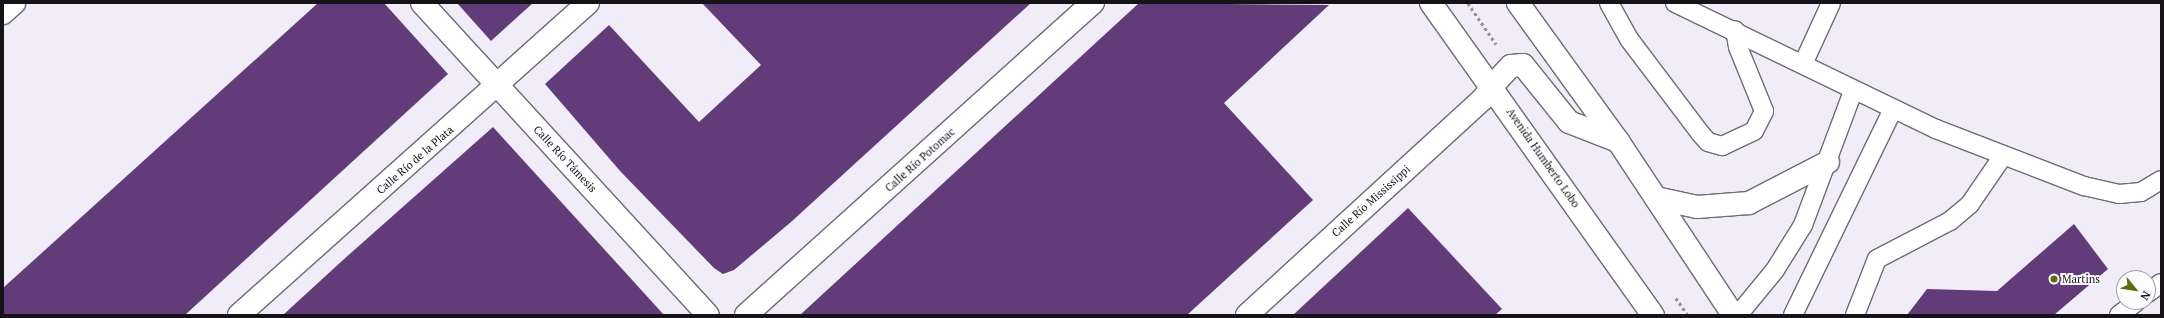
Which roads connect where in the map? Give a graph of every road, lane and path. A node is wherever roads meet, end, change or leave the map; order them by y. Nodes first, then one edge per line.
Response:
1 (14, 3) edge
2 (422, 3) edge
3 (588, 3) edge
4 (1093, 3) edge
5 (1431, 3) edge
6 (1518, 3) edge
7 (1609, 3) edge
8 (1675, 3) edge
9 (1831, 3) edge
10 (3, 13) edge
11 (1735, 30) junction
12 (1803, 64) junction
13 (1493, 85) junction
14 (498, 86) junction
15 (1853, 91) junction
16 (1893, 109) junction
17 (1618, 142) junction
18 (2003, 156) junction
19 (1828, 162) junction
20 (2161, 180) edge
21 (1656, 198) junction
22 (239, 315) edge
23 (708, 315) edge
24 (746, 315) edge
25 (1247, 315) edge
26 (1653, 315) edge
27 (1733, 315) edge
28 (1738, 315) edge
29 (1793, 315) edge
30 (1855, 315) edge

1 - 10 street
2 - 14 street, Calle Río Támesis
3 - 14 street, Calle Río de la Plata
4 - 24 street, Calle Río Potomac
5 - 13 street, Avenida Humberto Lobo
6 - 17 street
7 - 11 lane
8 - 11 lane
9 - 12 lane
11 - 12 lane
12 - 15 lane
13 - 17 street, Calle Río Mississippi
13 - 25 street, Calle Río Mississippi
13 - 26 street, Avenida Humberto Lobo
14 - 22 street, Calle Río de la Plata
14 - 23 street, Calle Río Támesis
15 - 16 lane
15 - 19 lane
16 - 18 lane
16 - 29 lane
17 - 21 street
18 - 20 lane
18 - 30 lane
19 - 21 street
19 - 28 lane
21 - 27 street

